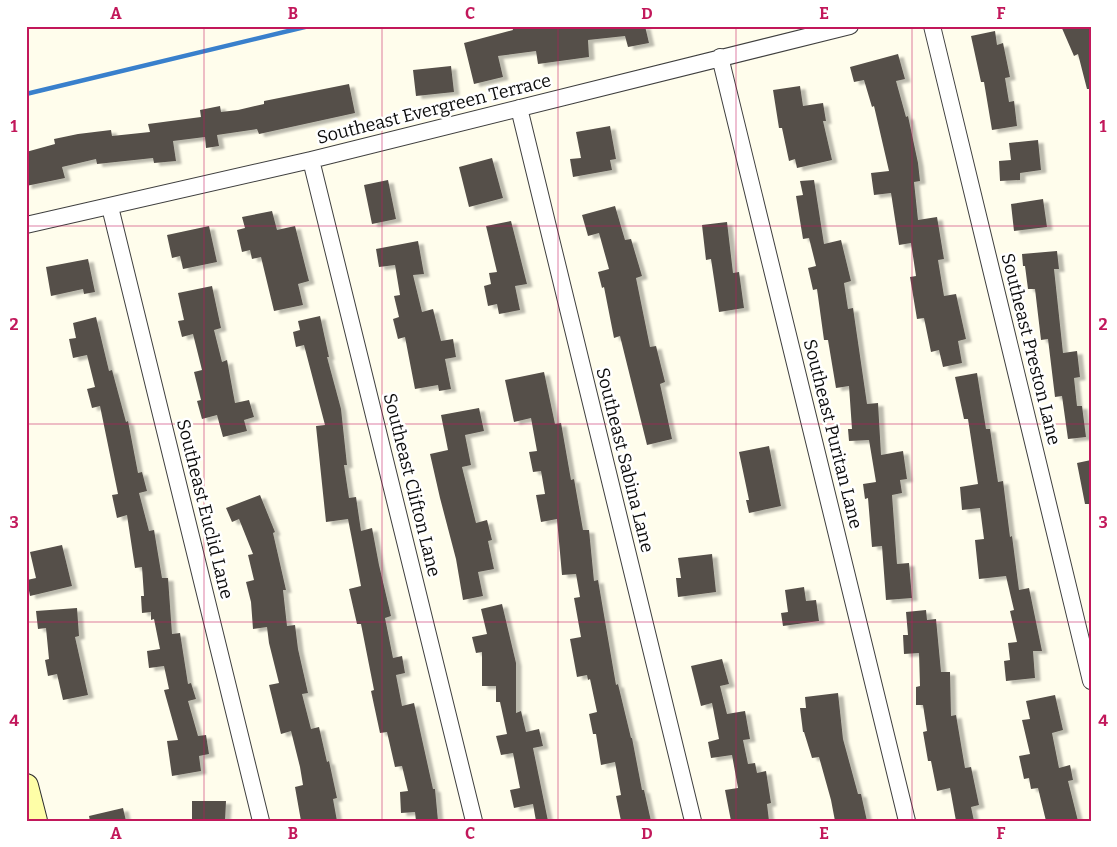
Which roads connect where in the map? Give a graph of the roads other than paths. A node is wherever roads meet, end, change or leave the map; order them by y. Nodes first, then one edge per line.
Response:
1 (850, 26) edge
2 (932, 26) edge
3 (720, 57) junction
4 (519, 108) junction
5 (311, 160) junction
6 (110, 207) junction
7 (26, 226) edge
8 (1091, 681) edge
9 (26, 786) edge
10 (35, 821) edge
11 (261, 821) edge
12 (474, 821) edge
13 (692, 821) edge
14 (907, 821) edge

1 - 3 street, Southeast Evergreen Terrace
2 - 8 street, Southeast Preston Lane
3 - 4 street, Southeast Evergreen Terrace
3 - 14 street, Southeast Puritan Lane
4 - 5 street, Southeast Evergreen Terrace
4 - 13 street, Southeast Sabina Lane
5 - 6 street, Southeast Evergreen Terrace
5 - 12 street, Southeast Clifton Lane
6 - 7 street, Southeast Evergreen Terrace
6 - 11 street, Southeast Euclid Lane
9 - 10 street

